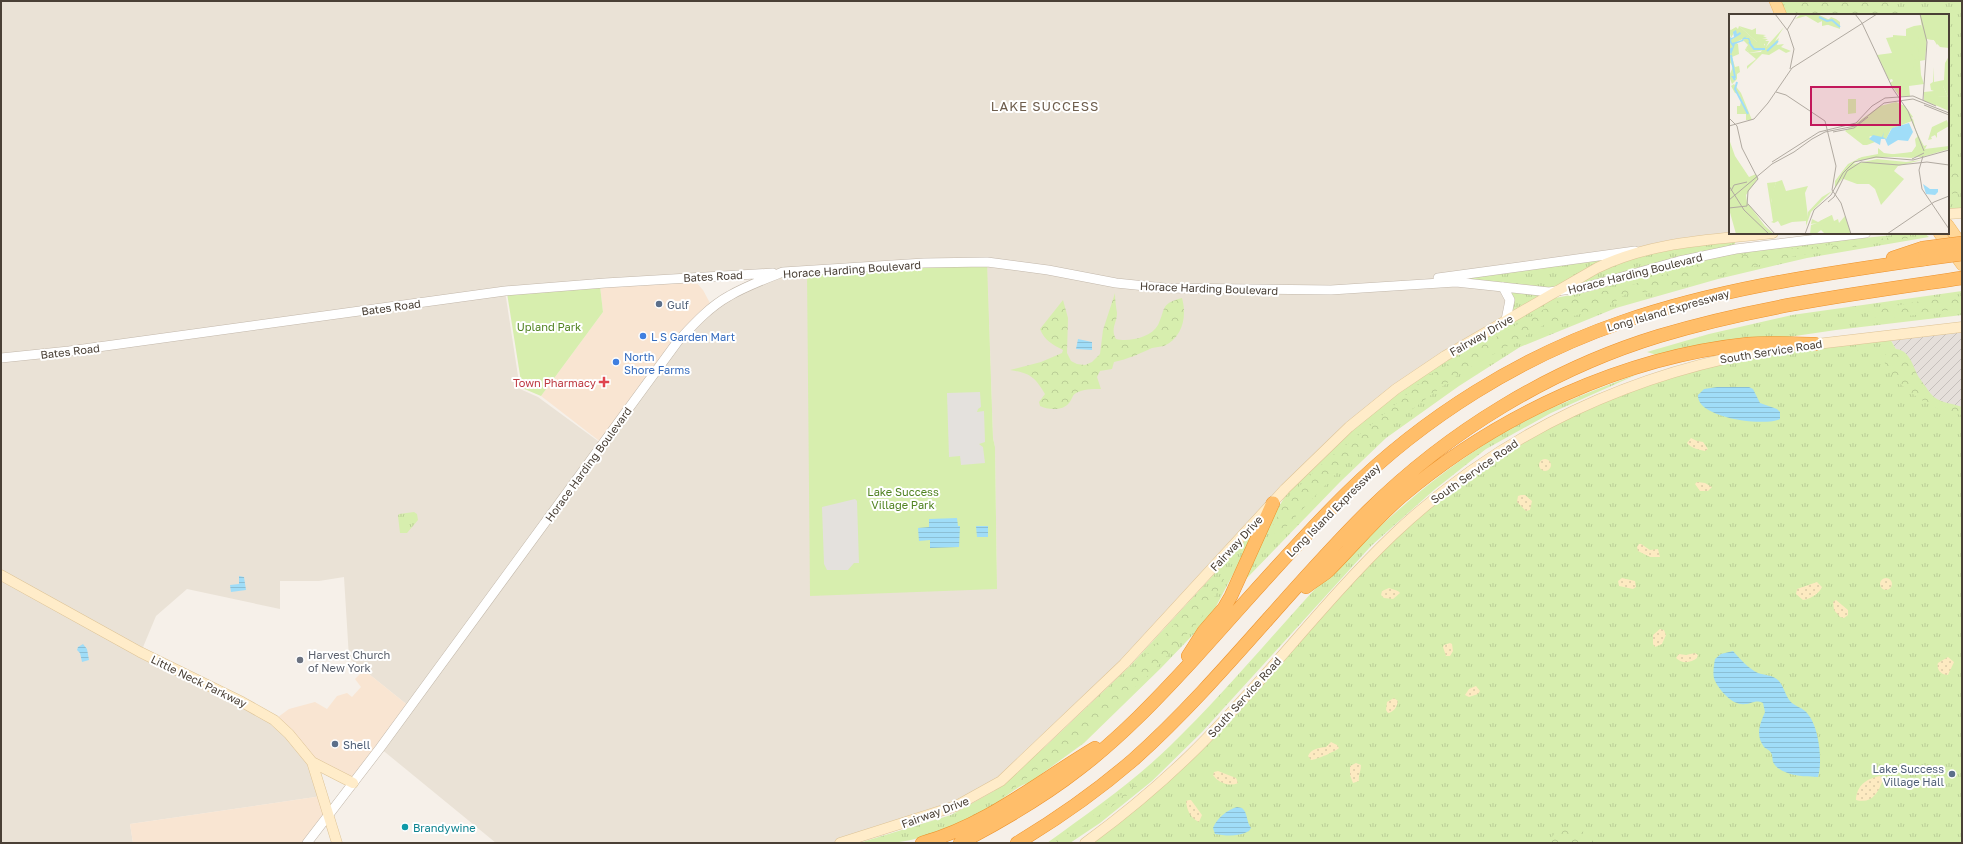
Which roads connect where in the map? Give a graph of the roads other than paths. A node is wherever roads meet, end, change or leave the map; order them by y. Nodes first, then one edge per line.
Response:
1 (1775, 1) edge
2 (1781, 14) edge
3 (1962, 213) edge
4 (1949, 214) edge
5 (1949, 226) edge
6 (1764, 234) edge
7 (1858, 234) edge
8 (1940, 234) edge
9 (1962, 244) edge
10 (1644, 250) junction
11 (1924, 254) junction
12 (1962, 254) edge
13 (1962, 265) edge
14 (783, 272) junction
15 (1961, 278) edge
16 (1403, 285) junction
17 (1503, 287) junction
18 (1556, 292) junction
19 (1506, 320) junction
20 (1962, 327) edge
21 (1814, 344) junction
22 (1, 358) edge
23 (1273, 503) junction
24 (1, 575) edge
25 (1286, 600) junction
26 (1167, 688) junction
27 (1125, 730) junction
28 (312, 762) junction
29 (352, 783) junction
30 (328, 815) junction
31 (1035, 832) junction
32 (307, 843) edge
33 (337, 843) edge
34 (840, 843) edge
35 (922, 843) edge
36 (960, 843) edge
37 (1017, 843) edge
38 (1022, 843) edge
39 (1085, 843) edge

1 - 2 main road
3 - 4 main road
5 - 9 main road
6 - 10 main road, Horace Harding Boulevard
7 - 18 street, Horace Harding Boulevard
8 - 13 main road
9 - 11 highway, bridge
10 - 16 street, Horace Harding Boulevard
10 - 18 main road, Fairway Drive
11 - 12 highway, bridge
11 - 26 highway, Long Island Expressway
14 - 16 street, Horace Harding Boulevard
14 - 22 street, Bates Road
14 - 29 street, Horace Harding Boulevard
15 - 25 highway, Long Island Expressway
16 - 17 street, Horace Harding Boulevard
17 - 18 street, Horace Harding Boulevard
17 - 19 street
18 - 19 main road, Fairway Drive
19 - 23 main road, Fairway Drive
20 - 21 main road, South Service Road
21 - 25 highway
21 - 39 main road, South Service Road
23 - 26 highway
23 - 34 main road, Fairway Drive
24 - 28 main road, Little Neck Parkway
25 - 31 highway, Long Island Expressway
26 - 27 highway, Long Island Expressway
27 - 35 highway
27 - 36 highway, Long Island Expressway
28 - 29 main road
28 - 30 main road, Little Neck Parkway
29 - 30 street, Horace Harding Boulevard
30 - 32 street, Horace Harding Boulevard
30 - 33 main road, Little Neck Parkway
31 - 37 highway, Long Island Expressway
31 - 38 highway

